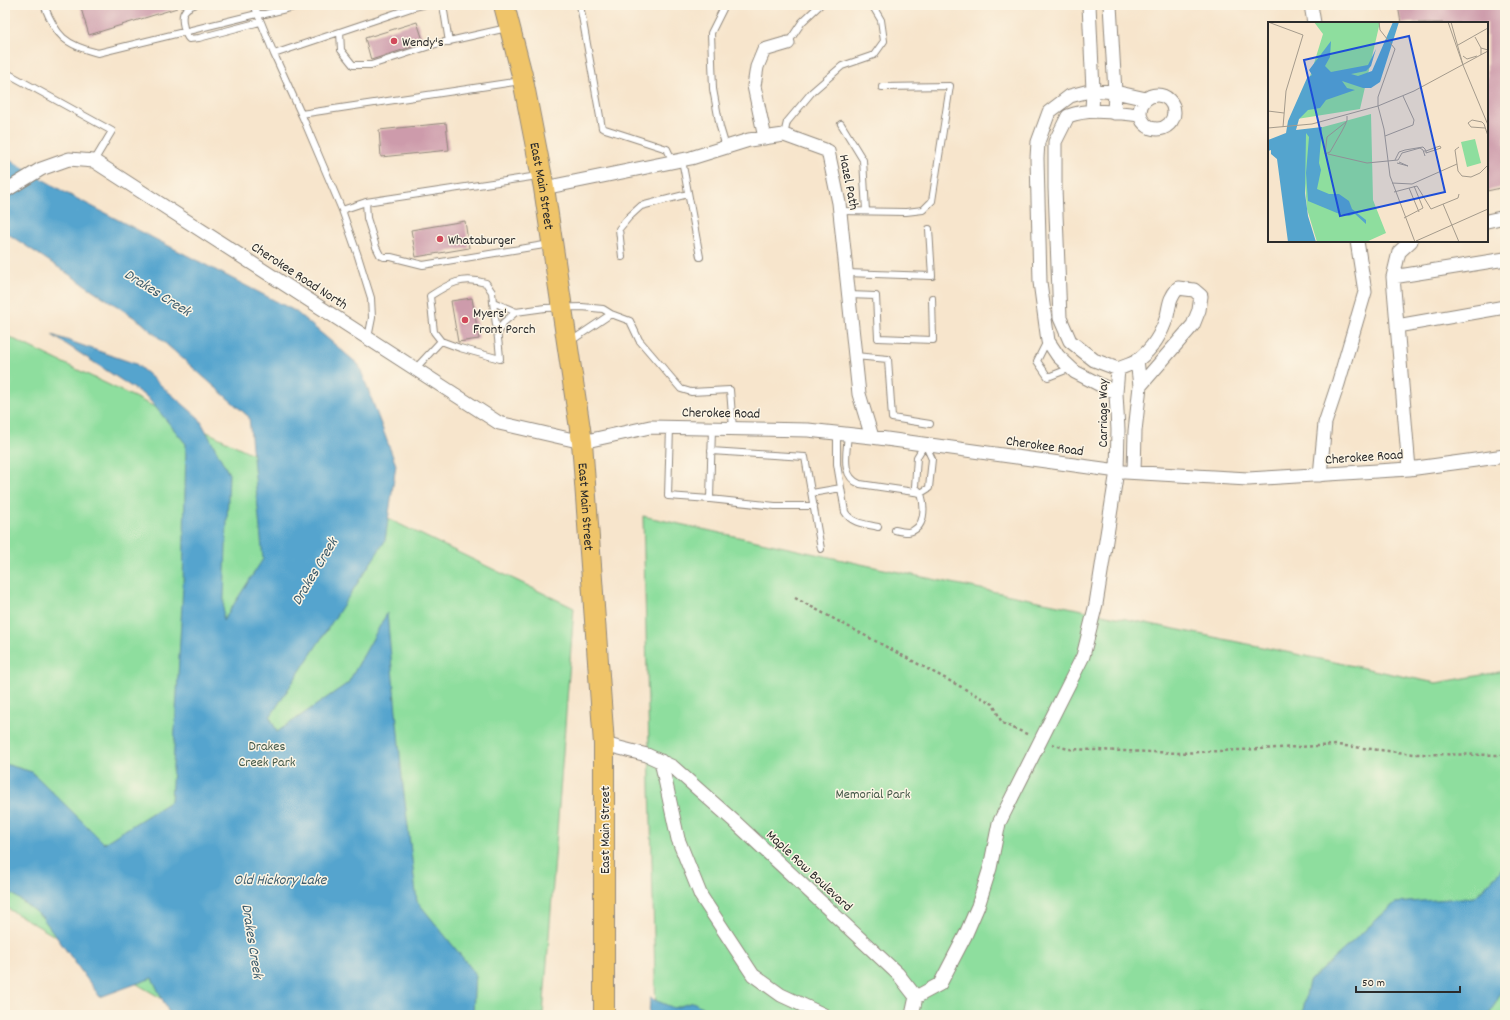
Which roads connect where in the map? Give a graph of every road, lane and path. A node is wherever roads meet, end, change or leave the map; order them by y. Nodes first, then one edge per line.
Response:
1 (44, 5) edge
2 (194, 5) edge
3 (254, 5) edge
4 (302, 5) edge
5 (423, 5) edge
6 (443, 5) edge
7 (504, 5) edge
8 (580, 5) edge
9 (724, 5) edge
10 (820, 5) edge
11 (872, 5) edge
12 (1089, 5) edge
13 (1110, 5) edge
14 (1311, 5) edge
15 (257, 14) junction
16 (260, 22) junction
17 (1314, 22) edge
18 (510, 27) junction
19 (184, 31) junction
20 (340, 32) junction
21 (449, 42) junction
22 (788, 42) joint
23 (274, 54) junction
24 (5, 72) edge
25 (523, 80) junction
26 (882, 87) dead end
27 (1093, 90) junction
28 (1115, 92) junction
29 (1146, 99) junction
30 (1092, 111) junction
31 (1114, 113) junction
32 (301, 114) junction
33 (1140, 116) junction
34 (841, 124) dead end
35 (784, 135) junction
36 (765, 138) junction
37 (726, 147) junction
38 (94, 161) junction
39 (677, 161) junction
40 (543, 182) junction
41 (1055, 188) junction
42 (1037, 190) junction
43 (5, 191) edge
44 (688, 194) junction
45 (366, 202) junction
46 (342, 210) junction
47 (839, 211) junction
48 (866, 211) junction
49 (1505, 217) edge
50 (1488, 221) edge
51 (929, 229) dead end
52 (1357, 242) edge
53 (1410, 242) edge
54 (552, 243) junction
55 (622, 257) dead end
56 (700, 257) dead end
57 (1505, 259) edge
58 (1057, 270) junction
59 (1040, 272) junction
60 (846, 273) junction
61 (1393, 277) junction
62 (849, 295) junction
63 (932, 298) dead end
64 (492, 302) junction
65 (562, 307) junction
66 (1505, 307) edge
67 (516, 312) junction
68 (610, 314) junction
69 (1064, 326) junction
70 (1397, 326) junction
71 (498, 334) junction
72 (1047, 338) junction
73 (368, 339) junction
74 (440, 341) junction
75 (567, 344) junction
76 (855, 356) junction
77 (1137, 360) junction
78 (1071, 368) junction
79 (415, 369) junction
80 (1118, 369) junction
81 (1140, 386) junction
82 (1116, 393) junction
83 (930, 424) dead end
84 (670, 427) junction
85 (712, 428) junction
86 (733, 428) junction
87 (842, 434) junction
88 (872, 437) junction
89 (582, 442) junction
90 (925, 444) junction
91 (711, 451) junction
92 (1505, 456) edge
93 (1409, 469) junction
94 (1117, 471) junction
95 (1134, 472) junction
96 (1320, 474) junction
97 (840, 488) junction
98 (812, 493) junction
99 (921, 493) junction
100 (710, 499) junction
101 (814, 506) junction
102 (878, 527) dead end
103 (895, 530) dead end
104 (821, 549) dead end
105 (795, 598) dead end
106 (1041, 740) junction
107 (604, 744) junction
108 (1505, 756) edge
109 (661, 761) junction
110 (916, 997) junction
111 (604, 1015) edge
112 (824, 1015) edge
113 (912, 1015) edge

1 - 19 lane
2 - 19 lane
3 - 15 lane
4 - 15 lane
5 - 20 lane
6 - 21 lane
7 - 18 main road, East Main Street
8 - 39 lane
9 - 37 lane
10 - 22 lane
11 - 35 lane
12 - 27 street
13 - 28 street
14 - 17 street
15 - 16 lane
15 - 19 lane
16 - 19 lane
16 - 23 lane
18 - 21 lane
18 - 25 main road, East Main Street
20 - 21 lane
20 - 23 lane
22 - 36 street
23 - 32 lane
24 - 38 lane
25 - 32 lane
25 - 40 main road, East Main Street
26 - 48 lane
27 - 28 street
27 - 30 street
27 - 42 street
28 - 29 street
28 - 31 street
29 - 33 street
29 - 33 street
30 - 31 street
30 - 41 street
31 - 33 street
32 - 46 lane
34 - 48 lane
35 - 36 street, Hazel Path
35 - 47 street, Hazel Path
36 - 37 street, Hazel Path
37 - 39 street, Hazel Path
38 - 43 street, Cherokee Road North
38 - 73 street, Cherokee Road North
39 - 40 street, Hazel Path
39 - 44 lane
40 - 45 lane
40 - 54 main road, East Main Street
41 - 42 street
41 - 58 street
42 - 59 street
44 - 55 lane
44 - 56 lane
45 - 46 lane
45 - 54 lane
46 - 73 lane
47 - 48 lane
47 - 60 street, Hazel Path
49 - 50 street
51 - 60 lane
52 - 96 street
53 - 61 street
54 - 65 main road, East Main Street
57 - 61 street
58 - 59 street
58 - 69 street
59 - 72 street
60 - 62 street, Hazel Path
61 - 70 street
62 - 63 lane
62 - 76 street, Hazel Path
64 - 67 lane
64 - 71 lane
64 - 74 lane
65 - 67 lane
65 - 68 lane
65 - 75 main road, East Main Street
66 - 70 street
67 - 71 lane
68 - 75 lane
68 - 86 lane
69 - 72 street
69 - 80 street
70 - 93 street
71 - 74 lane
72 - 78 street
72 - 78 lane
73 - 79 street, Cherokee Road North
74 - 79 lane
75 - 89 main road, East Main Street
76 - 83 lane
76 - 88 street, Hazel Path
77 - 80 street, Carriage Way
77 - 81 street
77 - 81 street, Carriage Way
78 - 82 street
79 - 89 street, Cherokee Road North
80 - 82 street, Carriage Way
81 - 95 street
82 - 94 street, Carriage Way
84 - 85 street, Cherokee Road
84 - 89 street, Cherokee Road
84 - 100 lane
85 - 86 street, Cherokee Road
85 - 91 lane
86 - 87 street, Cherokee Road
87 - 88 street, Cherokee Road
87 - 97 lane
87 - 99 lane
88 - 90 street, Cherokee Road
89 - 107 main road, East Main Street
90 - 94 street, Cherokee Road
90 - 99 lane
90 - 99 lane
91 - 98 lane
91 - 100 lane
92 - 93 street, Cherokee Road
93 - 96 street, Cherokee Road
94 - 95 street, Cherokee Road
94 - 106 street, Carriage Way
95 - 96 street, Cherokee Road
97 - 98 lane
97 - 102 lane
98 - 101 lane
99 - 103 lane
100 - 101 lane
101 - 104 lane
105 - 106 path
106 - 108 path
106 - 110 street, Carriage Way
107 - 109 street, Maple Row Boulevard
107 - 111 main road, East Main Street
109 - 110 street, Maple Row Boulevard
109 - 112 street
110 - 113 street

